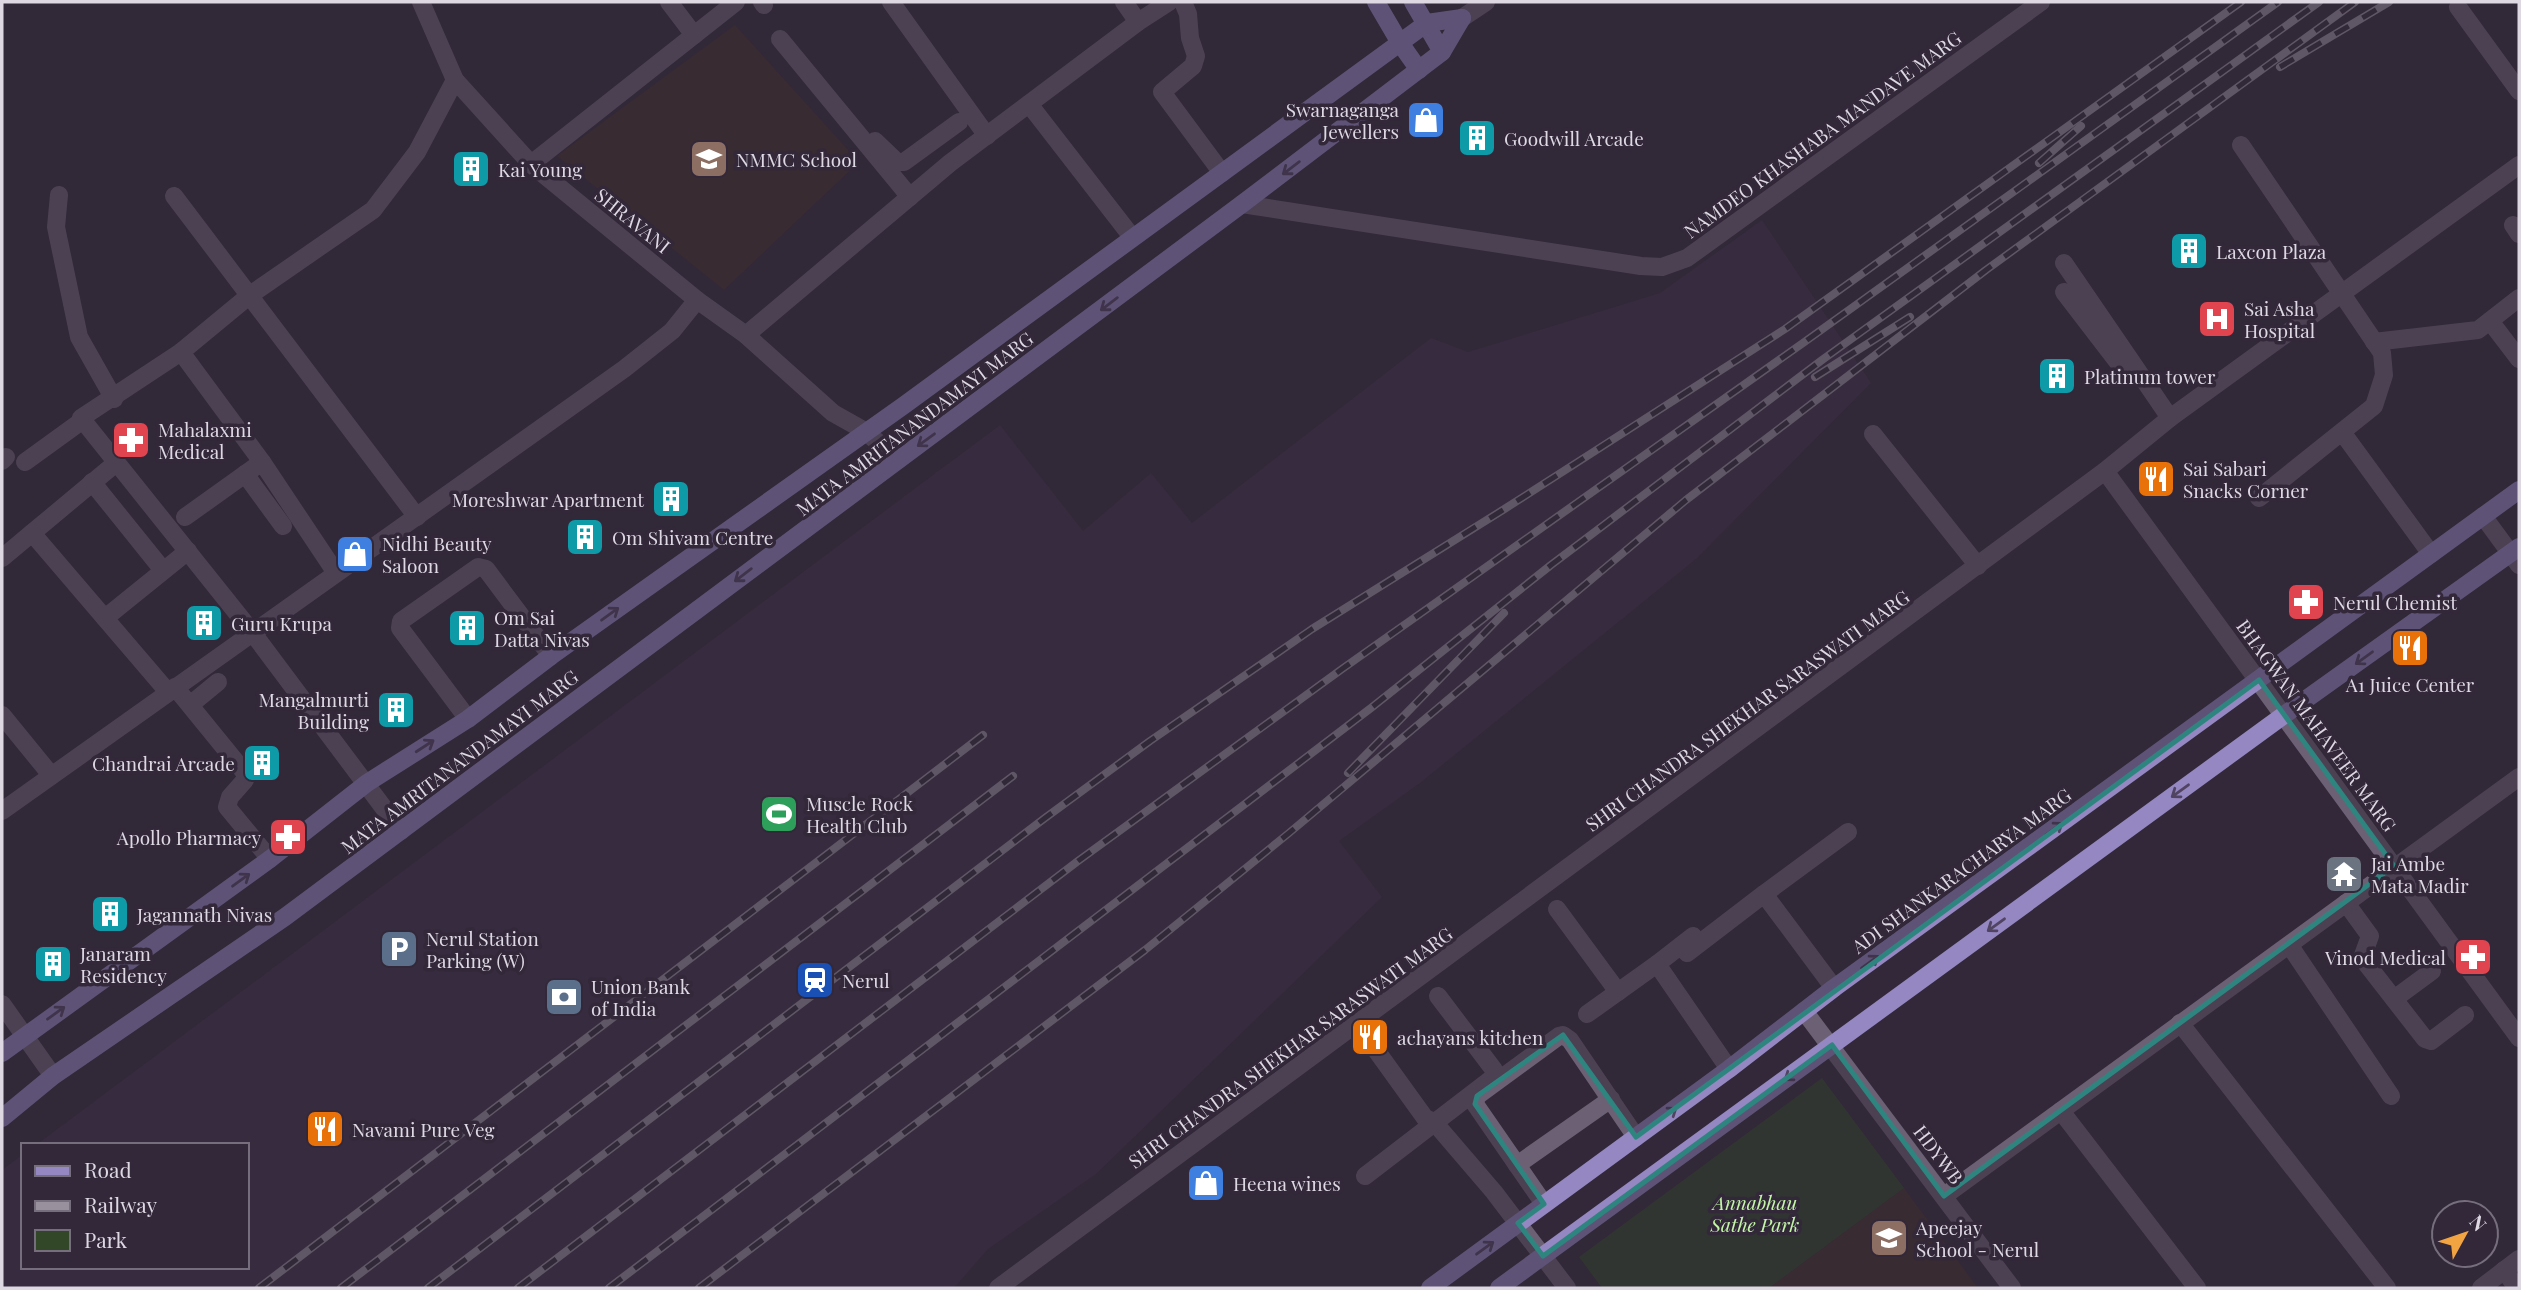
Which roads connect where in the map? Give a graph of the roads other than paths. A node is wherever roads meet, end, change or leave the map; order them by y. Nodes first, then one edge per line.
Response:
1 (421, 2) edge
2 (669, 2) edge
3 (736, 2) edge
4 (891, 2) edge
5 (1124, 2) edge
6 (1376, 2) edge
7 (1413, 2) edge
8 (1486, 2) edge
9 (2041, 2) edge
10 (1179, 3) edge
11 (2458, 7) dead end
12 (1462, 18) junction
13 (1138, 22) junction
14 (1427, 23) junction
15 (694, 35) junction
16 (779, 39) dead end
17 (1400, 43) junction
18 (1442, 52) junction
19 (1419, 70) junction
20 (454, 80) junction
21 (2519, 91) edge
22 (1032, 109) junction
23 (959, 122) dead end
24 (987, 136) junction
25 (2241, 145) dead end
26 (531, 164) junction
27 (2519, 165) edge
28 (892, 166) junction
29 (1222, 173) junction
30 (59, 195) dead end
31 (174, 196) dead end
32 (909, 197) junction
33 (1242, 204) junction
34 (1132, 237) junction
35 (2064, 263) dead end
36 (2064, 292) dead end
37 (250, 295) junction
38 (2341, 295) junction
39 (2519, 299) edge
40 (697, 300) junction
41 (2490, 321) junction
42 (746, 335) junction
43 (2374, 342) junction
44 (181, 352) junction
45 (2519, 359) edge
46 (114, 399) junction
47 (83, 420) junction
48 (2167, 421) junction
49 (865, 431) junction
50 (2342, 432) junction
51 (1873, 434) dead end
52 (898, 460) junction
53 (115, 461) junction
54 (262, 461) junction
55 (25, 462) dead end
56 (2105, 471) junction
57 (245, 474) junction
58 (92, 482) junction
59 (2519, 490) edge
60 (2259, 498) dead end
61 (62, 501) dead end
62 (2483, 516) junction
63 (185, 517) dead end
64 (417, 517) junction
65 (283, 526) dead end
66 (32, 533) junction
67 (188, 551) junction
68 (2431, 554) junction
69 (2516, 555) edge
70 (2, 558) edge
71 (158, 564) dead end
72 (1978, 566) junction
73 (336, 573) junction
74 (105, 618) junction
75 (252, 632) junction
76 (551, 656) junction
77 (2259, 680) junction
78 (218, 682) dead end
79 (172, 690) junction
80 (190, 705) junction
81 (2, 715) edge
82 (2284, 715) junction
83 (468, 719) junction
84 (51, 775) junction
85 (2519, 777) edge
86 (367, 783) junction
87 (2, 811) edge
88 (401, 831) junction
89 (1848, 832) dead end
90 (270, 859) junction
91 (2394, 866) junction
92 (1763, 894) junction
93 (2346, 903) junction
94 (1557, 909) dead end
95 (1699, 932) dead end
96 (2290, 946) junction
97 (1687, 953) dead end
98 (1657, 964) junction
99 (2432, 971) dead end
100 (1834, 988) junction
101 (1618, 992) junction
102 (1438, 996) dead end
103 (2394, 999) junction
104 (2, 1004) edge
105 (1804, 1011) junction
106 (1587, 1014) dead end
107 (2465, 1015) dead end
108 (2180, 1023) junction
109 (25, 1035) junction
110 (2519, 1038) edge
111 (1832, 1045) junction
112 (1376, 1050) dead end
113 (2, 1053) edge
114 (1730, 1069) junction
115 (53, 1076) junction
116 (2391, 1096) dead end
117 (1611, 1099) junction
118 (2061, 1111) junction
119 (2, 1118) edge
120 (1434, 1122) junction
121 (1636, 1137) junction
122 (1517, 1165) junction
123 (1365, 1176) dead end
124 (1944, 1196) junction
125 (1544, 1204) junction
126 (1518, 1223) junction
127 (1543, 1256) junction
128 (2519, 1259) edge
129 (2504, 1270) junction
130 (998, 1288) edge
131 (1430, 1288) edge
132 (1499, 1288) edge
133 (1567, 1288) edge
134 (2012, 1288) edge
135 (2197, 1288) edge
136 (2387, 1288) edge
137 (2481, 1288) edge
138 (2517, 1288) edge

1 - 20 street, SHRAVANI
2 - 15 street
3 - 15 street
4 - 24 street
5 - 13 street
6 - 17 main road
7 - 14 main road
8 - 12 street, MATA AMRITANANDAMAYI MARG
9 - 33 street, NAMDEO KHASHABA MANDAVE MARG
10 - 13 street
10 - 22 street
10 - 29 street
11 - 21 street
12 - 14 main road, MATA AMRITANANDAMAYI MARG
12 - 18 main road, MATA AMRITANANDAMAYI MARG
13 - 22 street
14 - 17 main road, MATA AMRITANANDAMAYI MARG
14 - 18 main road
15 - 26 street
16 - 28 street
17 - 19 main road
17 - 29 main road, MATA AMRITANANDAMAYI MARG
18 - 19 main road, MATA AMRITANANDAMAYI MARG
19 -> 33 main road, MATA AMRITANANDAMAYI MARG
20 - 26 street, SHRAVANI
20 - 37 street
22 - 24 street
22 - 34 street
23 - 28 street
24 - 32 street
25 - 38 street
26 - 40 street, SHRAVANI
27 - 38 street, SHRI CHANDRA SHEKHAR SARASWATI MARG
28 - 32 street
29 - 34 main road, MATA AMRITANANDAMAYI MARG
30 - 46 street
31 - 37 street
32 - 42 street
33 -> 52 main road, MATA AMRITANANDAMAYI MARG
34 - 49 main road, MATA AMRITANANDAMAYI MARG
35 - 48 street
36 - 48 street
37 - 44 street
37 - 64 street
38 - 43 street
38 - 48 street, SHRI CHANDRA SHEKHAR SARASWATI MARG
39 - 41 street
40 - 42 street, SHRAVANI
40 - 64 street
41 - 43 street
41 - 45 street
42 - 49 street, SHRAVANI
43 - 50 street
44 - 46 street
44 - 54 street
46 - 47 street
47 - 53 street
47 - 55 street
48 - 56 street, SHRI CHANDRA SHEKHAR SARASWATI MARG
49 - 52 street, SHRAVANI
76 -> 49 main road, MATA AMRITANANDAMAYI MARG
50 - 60 street
50 - 68 street
51 - 72 street
52 -> 88 main road, MATA AMRITANANDAMAYI MARG
53 - 58 street
53 - 61 street
53 - 67 street
54 - 57 street
54 - 73 street
56 - 72 street, SHRI CHANDRA SHEKHAR SARASWATI MARG
56 - 77 street, BHAGWAN MAHAVEER MARG
57 - 63 street
57 - 65 street
58 - 66 street
58 - 71 street
59 - 62 main road, ADI SHANKARACHARYA MARG
62 - 68 main road, ADI SHANKARACHARYA MARG
62 - 69 street
64 - 73 street
66 - 70 street
66 - 74 street
67 - 74 street
67 - 75 street
68 - 77 main road, ADI SHANKARACHARYA MARG
69 -> 82 main road
72 - 130 street, SHRI CHANDRA SHEKHAR SARASWATI MARG
73 - 75 street
74 - 79 street
75 - 79 street
75 - 86 street
76 - 83 main road, MATA AMRITANANDAMAYI MARG
76 - 83 street
77 - 82 street, BHAGWAN MAHAVEER MARG
100 -> 77 main road, ADI SHANKARACHARYA MARG
78 - 80 street
79 - 80 street
79 - 84 street
80 - 90 street
81 - 84 street
82 - 91 street, BHAGWAN MAHAVEER MARG
82 -> 111 main road
86 -> 83 main road, MATA AMRITANANDAMAYI MARG
84 - 87 street
85 - 91 street
86 - 88 street
86 - 90 main road, MATA AMRITANANDAMAYI MARG
88 - 115 main road, MATA AMRITANANDAMAYI MARG
89 - 92 street
109 -> 90 main road, MATA AMRITANANDAMAYI MARG
91 - 93 street
91 - 110 street, BHAGWAN MAHAVEER MARG
92 - 97 street
92 - 100 street
93 - 96 street
93 - 103 street
94 - 101 street
95 - 98 street
96 - 108 street
96 - 116 street
98 - 101 street
98 - 114 street
99 - 103 street
100 - 105 main road, ADI SHANKARACHARYA MARG
101 - 106 street
102 - 120 street
103 - 107 street
104 - 109 street
105 - 111 street, HDYWB
105 - 114 main road, ADI SHANKARACHARYA MARG
108 - 118 street
108 - 136 street
109 - 113 main road, MATA AMRITANANDAMAYI MARG
109 - 115 street
111 - 124 street, HDYWB
111 -> 127 main road
112 - 120 street
121 -> 114 main road, ADI SHANKARACHARYA MARG
115 - 119 main road, MATA AMRITANANDAMAYI MARG
117 - 121 street
117 - 122 street
117 - 122 street
118 - 124 street
118 - 135 street
120 - 123 street
120 - 126 street
121 - 125 main road, ADI SHANKARACHARYA MARG
122 - 125 street
124 - 134 street, HDYWB
125 - 126 main road, ADI SHANKARACHARYA MARG
126 - 127 street
131 -> 126 main road, ADI SHANKARACHARYA MARG
127 - 132 main road
127 - 133 street
128 - 129 street
129 - 137 street
129 - 138 street

